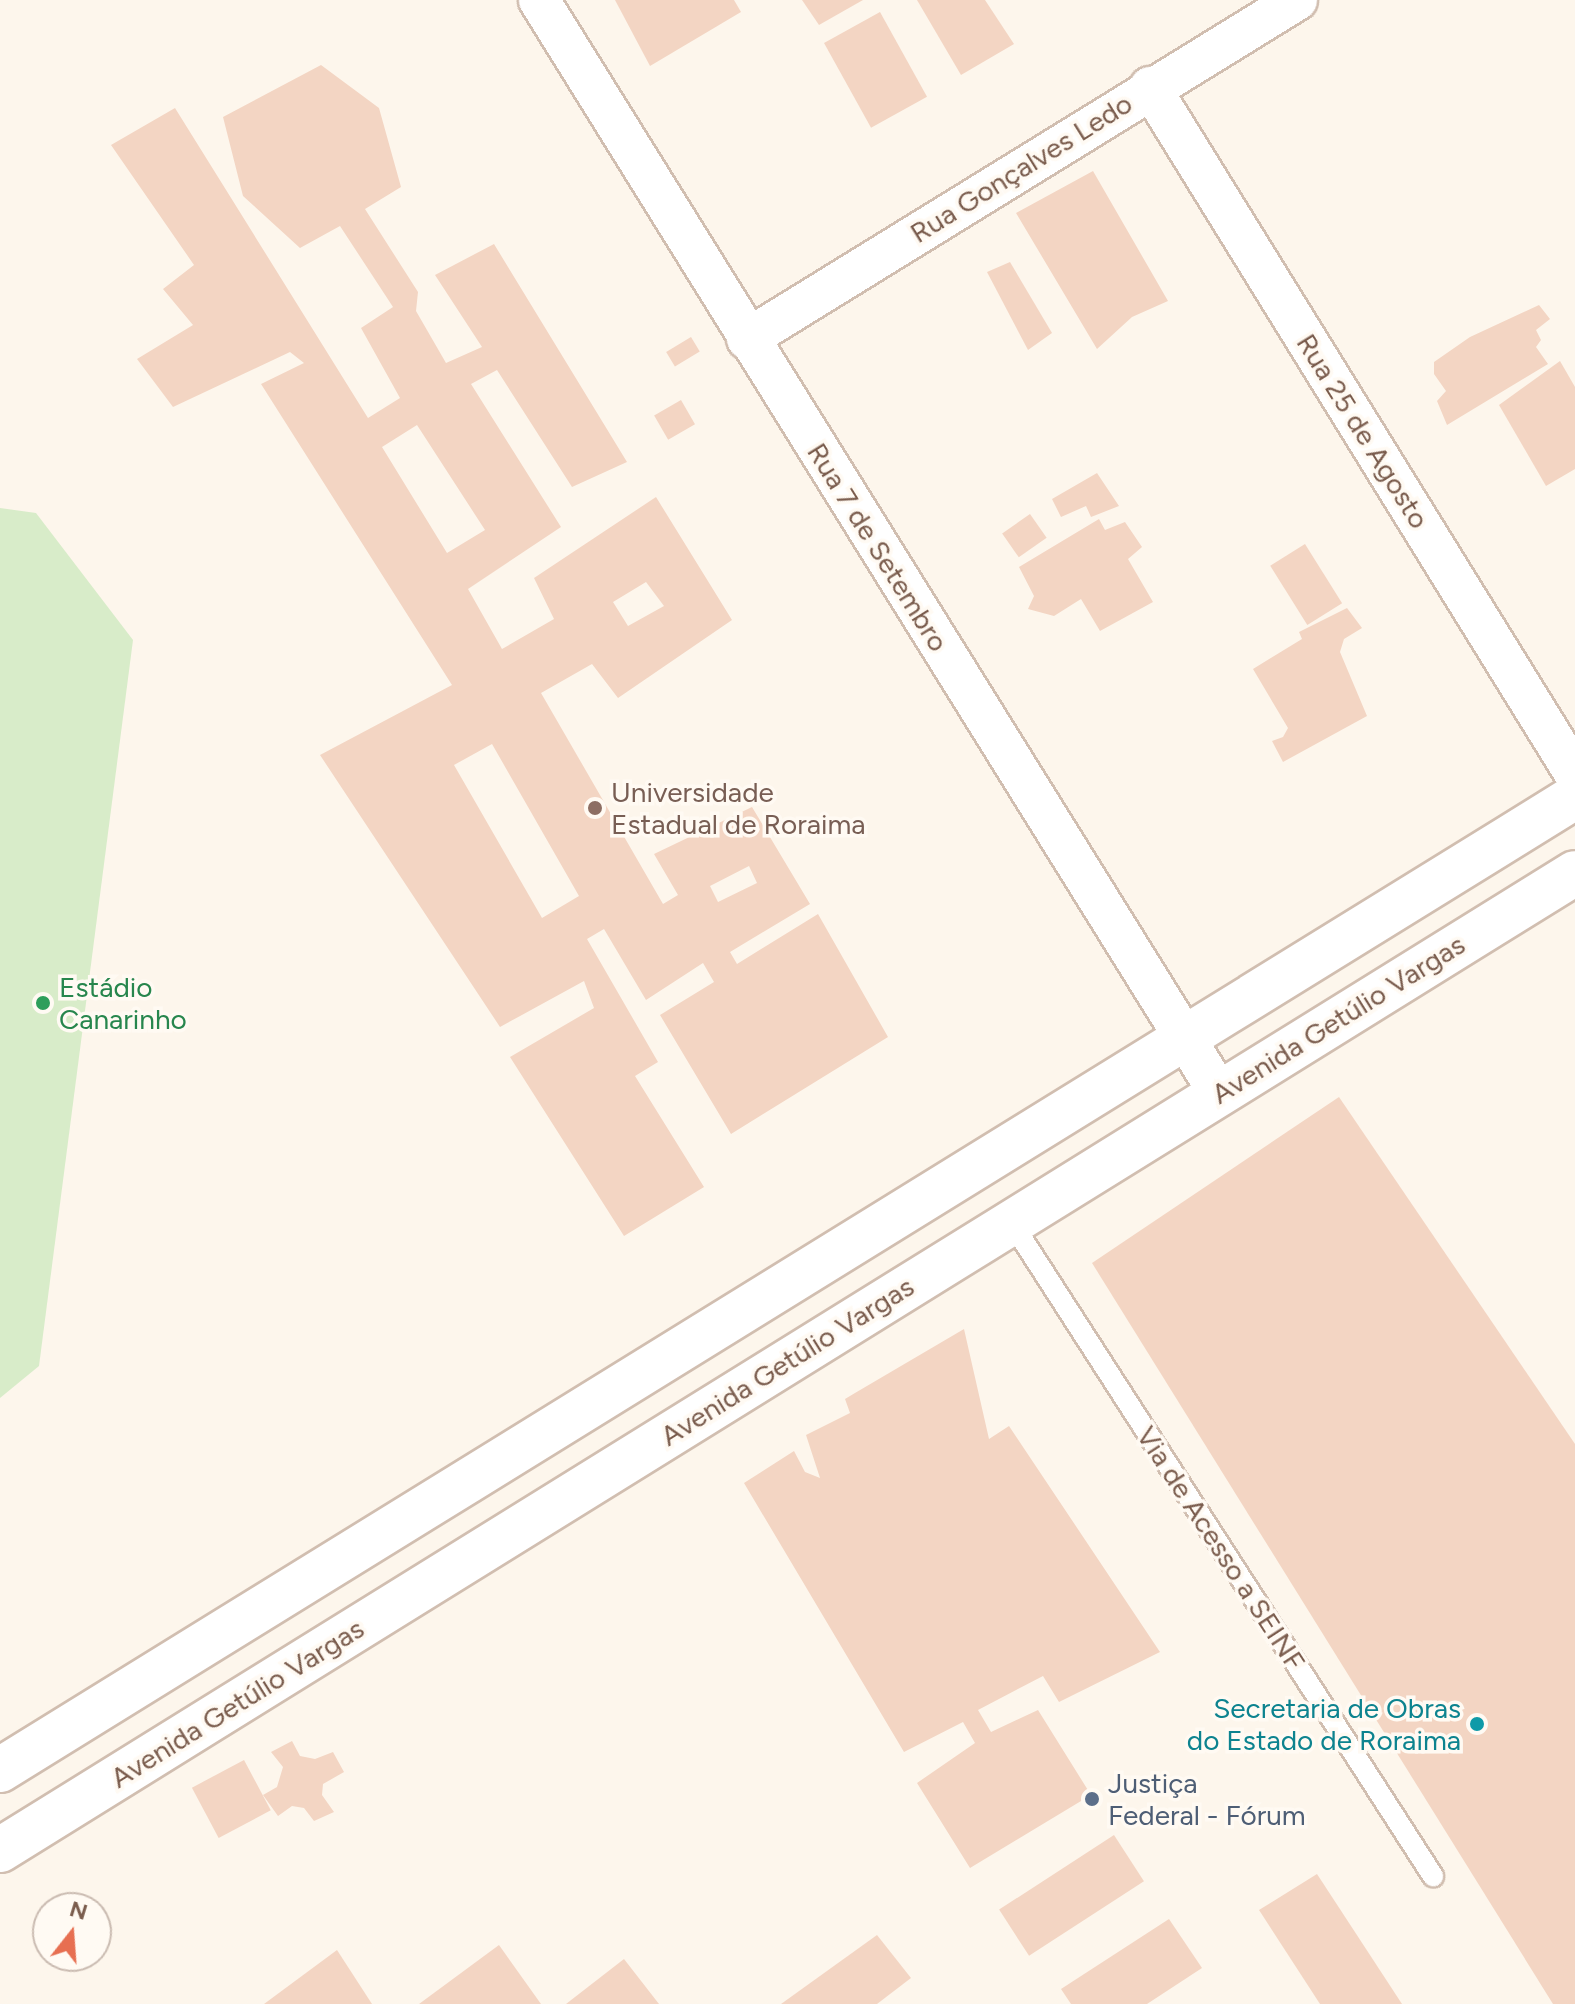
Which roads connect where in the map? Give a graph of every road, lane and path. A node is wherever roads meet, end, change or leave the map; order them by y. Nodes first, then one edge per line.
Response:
1 (539, 0) edge
2 (1297, 0) edge
3 (1150, 87) junction
4 (747, 339) junction
5 (1575, 774) edge
6 (1575, 797) edge
7 (1575, 873) edge
8 (1183, 1035) junction
9 (1219, 1093) junction
10 (1010, 1220) junction
11 (851, 1243) junction
12 (888, 1298) junction
13 (216, 1637) junction
14 (252, 1693) junction
15 (0, 1770) edge
16 (0, 1850) edge
17 (1433, 1876) dead end

1 - 4 street, Rua 7 de Setembro
2 - 3 street, Rua Gonçalves Ledo
3 - 4 street, Rua Gonçalves Ledo
3 - 5 street, Rua 25 de Agosto
4 - 8 street, Rua 7 de Setembro
6 - 8 main road
7 - 9 main road, Avenida Getúlio Vargas
8 - 9 street, Rua 7 de Setembro
8 - 11 main road
9 - 10 main road, Avenida Getúlio Vargas
10 - 12 main road, Avenida Getúlio Vargas
10 - 17 lane, Via de Acesso a SEINF
11 - 12 main road
11 - 13 main road
12 - 14 main road, Avenida Getúlio Vargas
13 - 14 main road
13 - 15 main road
14 - 16 main road, Avenida Getúlio Vargas

